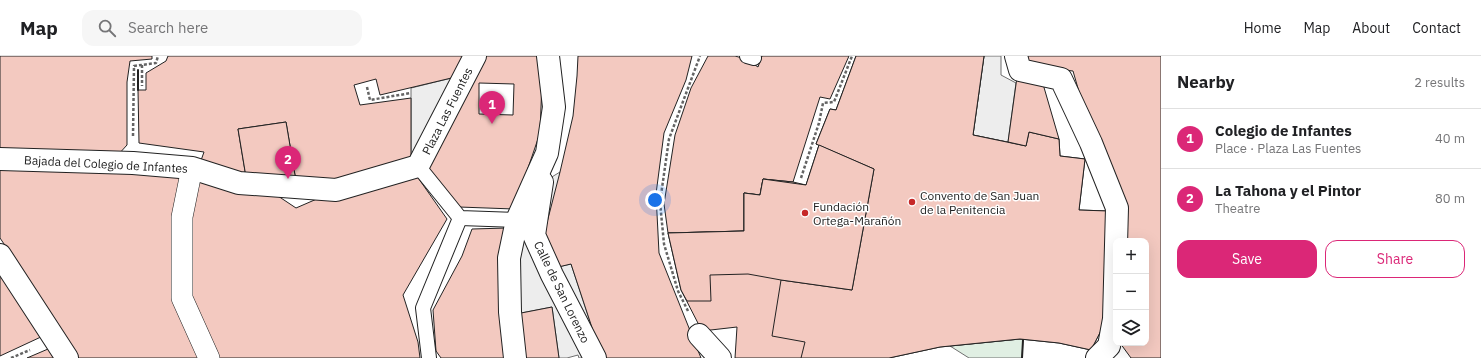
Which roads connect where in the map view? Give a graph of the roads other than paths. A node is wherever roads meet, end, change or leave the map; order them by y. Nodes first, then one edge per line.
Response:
1 (475, 56) edge
2 (548, 56) edge
3 (1016, 56) edge
4 (547, 153) junction
5 (0, 159) edge
6 (418, 166) junction
7 (192, 168) junction
8 (460, 218) junction
9 (517, 220) junction
10 (0, 255) edge
11 (699, 335) road end
12 (1103, 352) edge
13 (68, 358) edge
14 (209, 358) edge
15 (429, 358) edge
16 (515, 358) edge
17 (595, 358) edge
18 (720, 358) edge

1 - 6 street, Plaza Las Fuentes
2 - 4 street, Calle de San Lorenzo
3 - 12 street
4 - 9 street
4 - 17 street, Calle de San Lorenzo
5 - 7 street, Bajada del Colegio de Infantes
6 - 7 street, Bajada del Colegio de Infantes
6 - 8 lane
7 - 14 street
8 - 9 lane
8 - 15 lane
9 - 16 street
10 - 13 street
11 - 18 street

